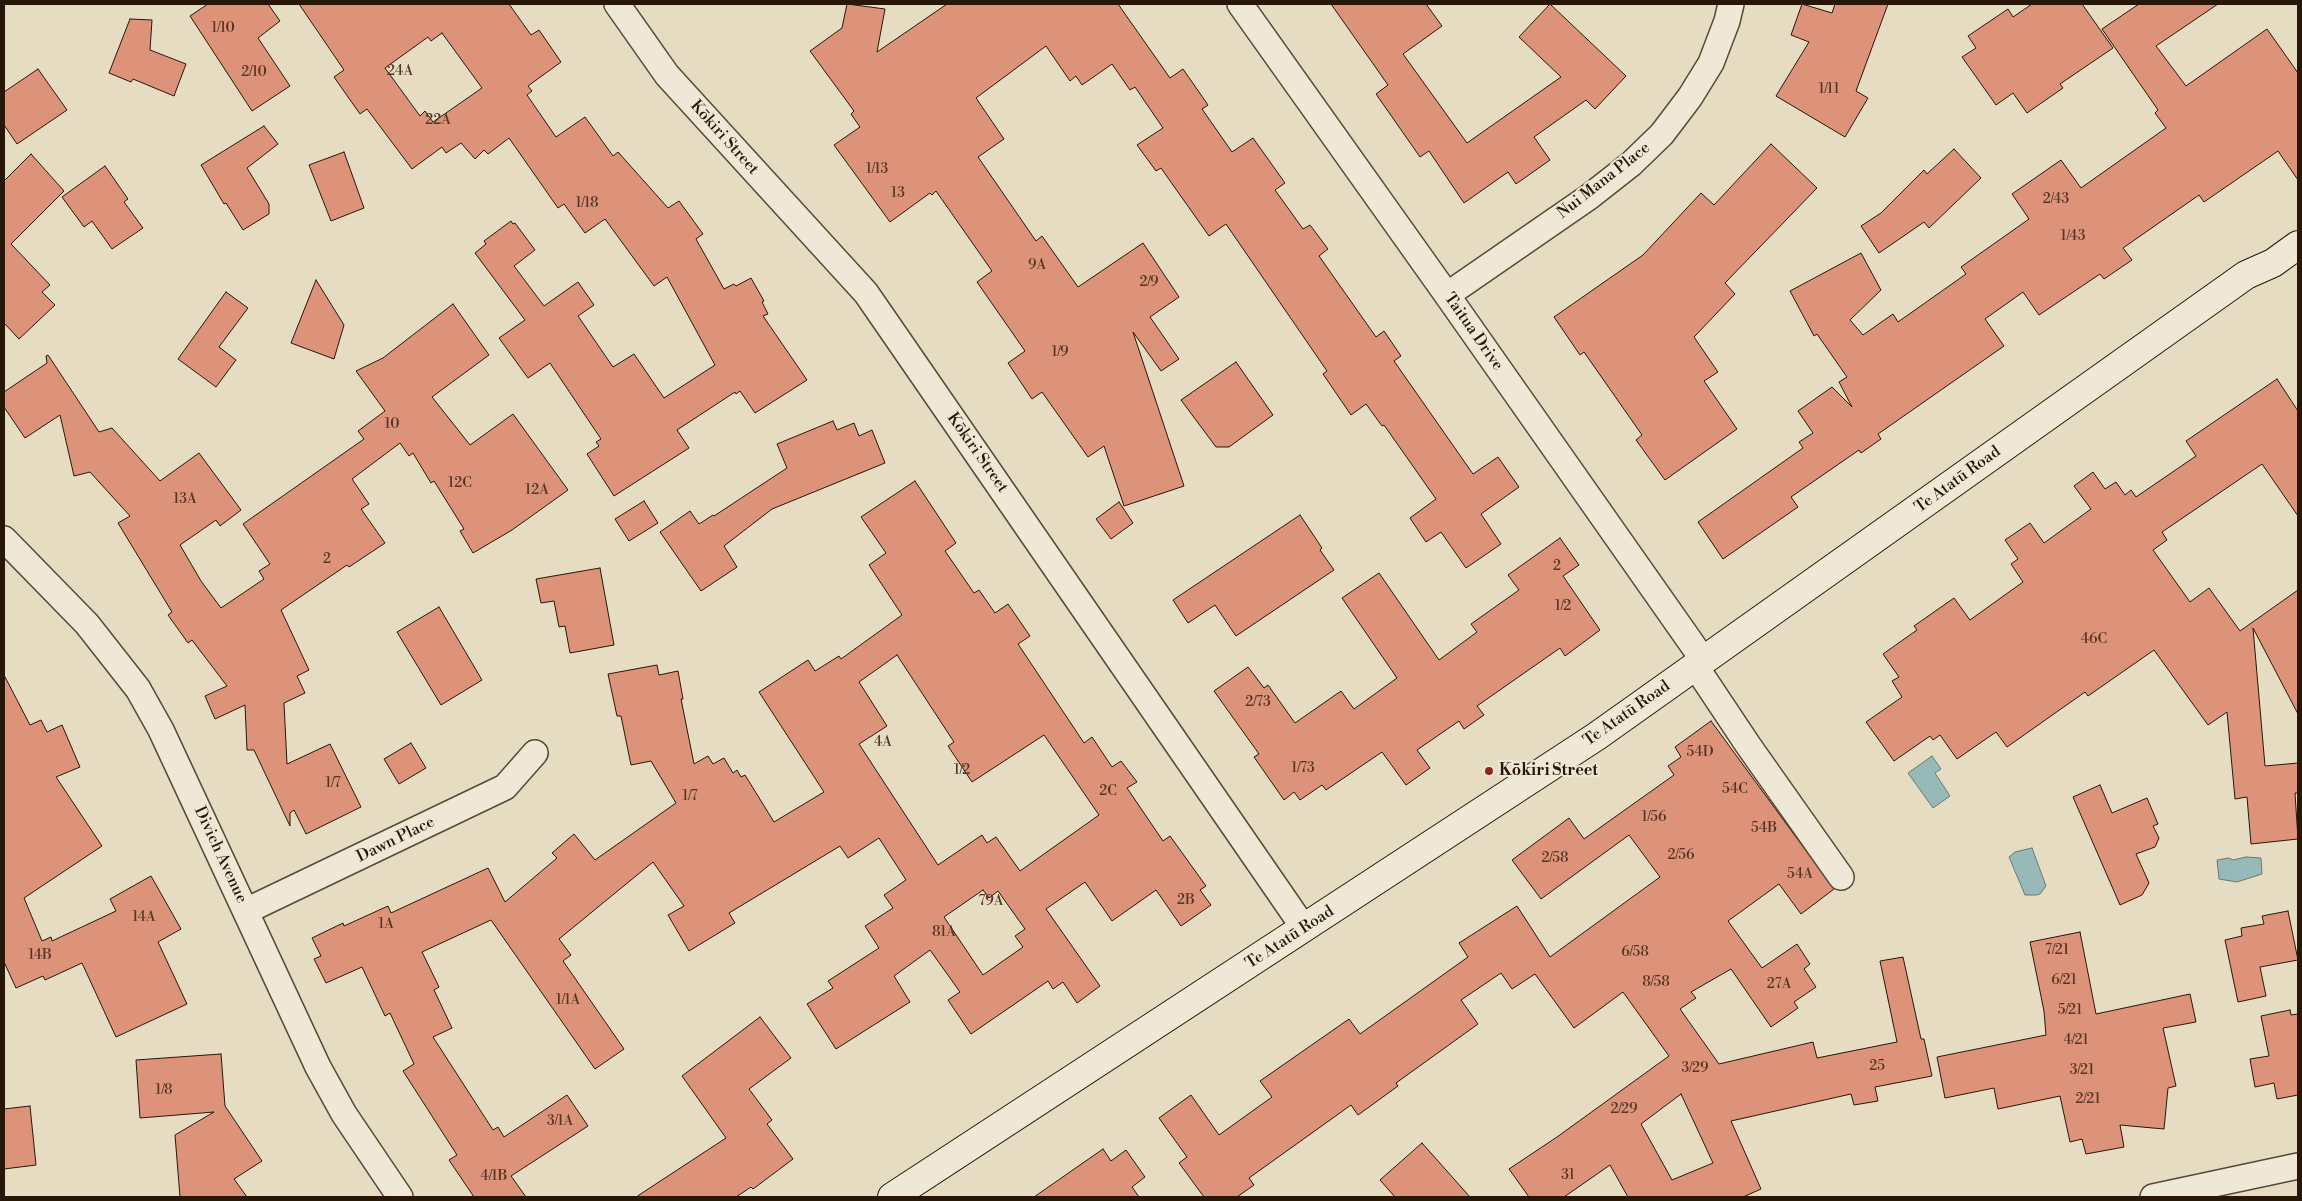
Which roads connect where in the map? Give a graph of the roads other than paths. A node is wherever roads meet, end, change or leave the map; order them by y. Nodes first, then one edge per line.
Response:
1 (617, 4) edge
2 (1240, 4) edge
3 (1731, 4) edge
4 (2298, 245) edge
5 (1448, 295) junction
6 (4, 539) edge
7 (1700, 664) junction
8 (534, 753) dead end
9 (1841, 877) dead end
10 (246, 911) junction
11 (1304, 928) junction
12 (2298, 1166) edge
13 (400, 1197) edge
14 (892, 1197) edge
15 (2153, 1197) edge

1 - 11 street, Kōkiri Street
2 - 5 street, Taitua Drive
3 - 5 street, Nui Mana Place
4 - 7 main road, Te Atatū Road
5 - 7 street, Taitua Drive
6 - 10 street, Divich Avenue
7 - 9 street, Taitua Drive
7 - 11 main road, Te Atatū Road
8 - 10 street, Dawn Place
10 - 13 street, Divich Avenue
11 - 14 main road, Te Atatū Road
12 - 15 street

